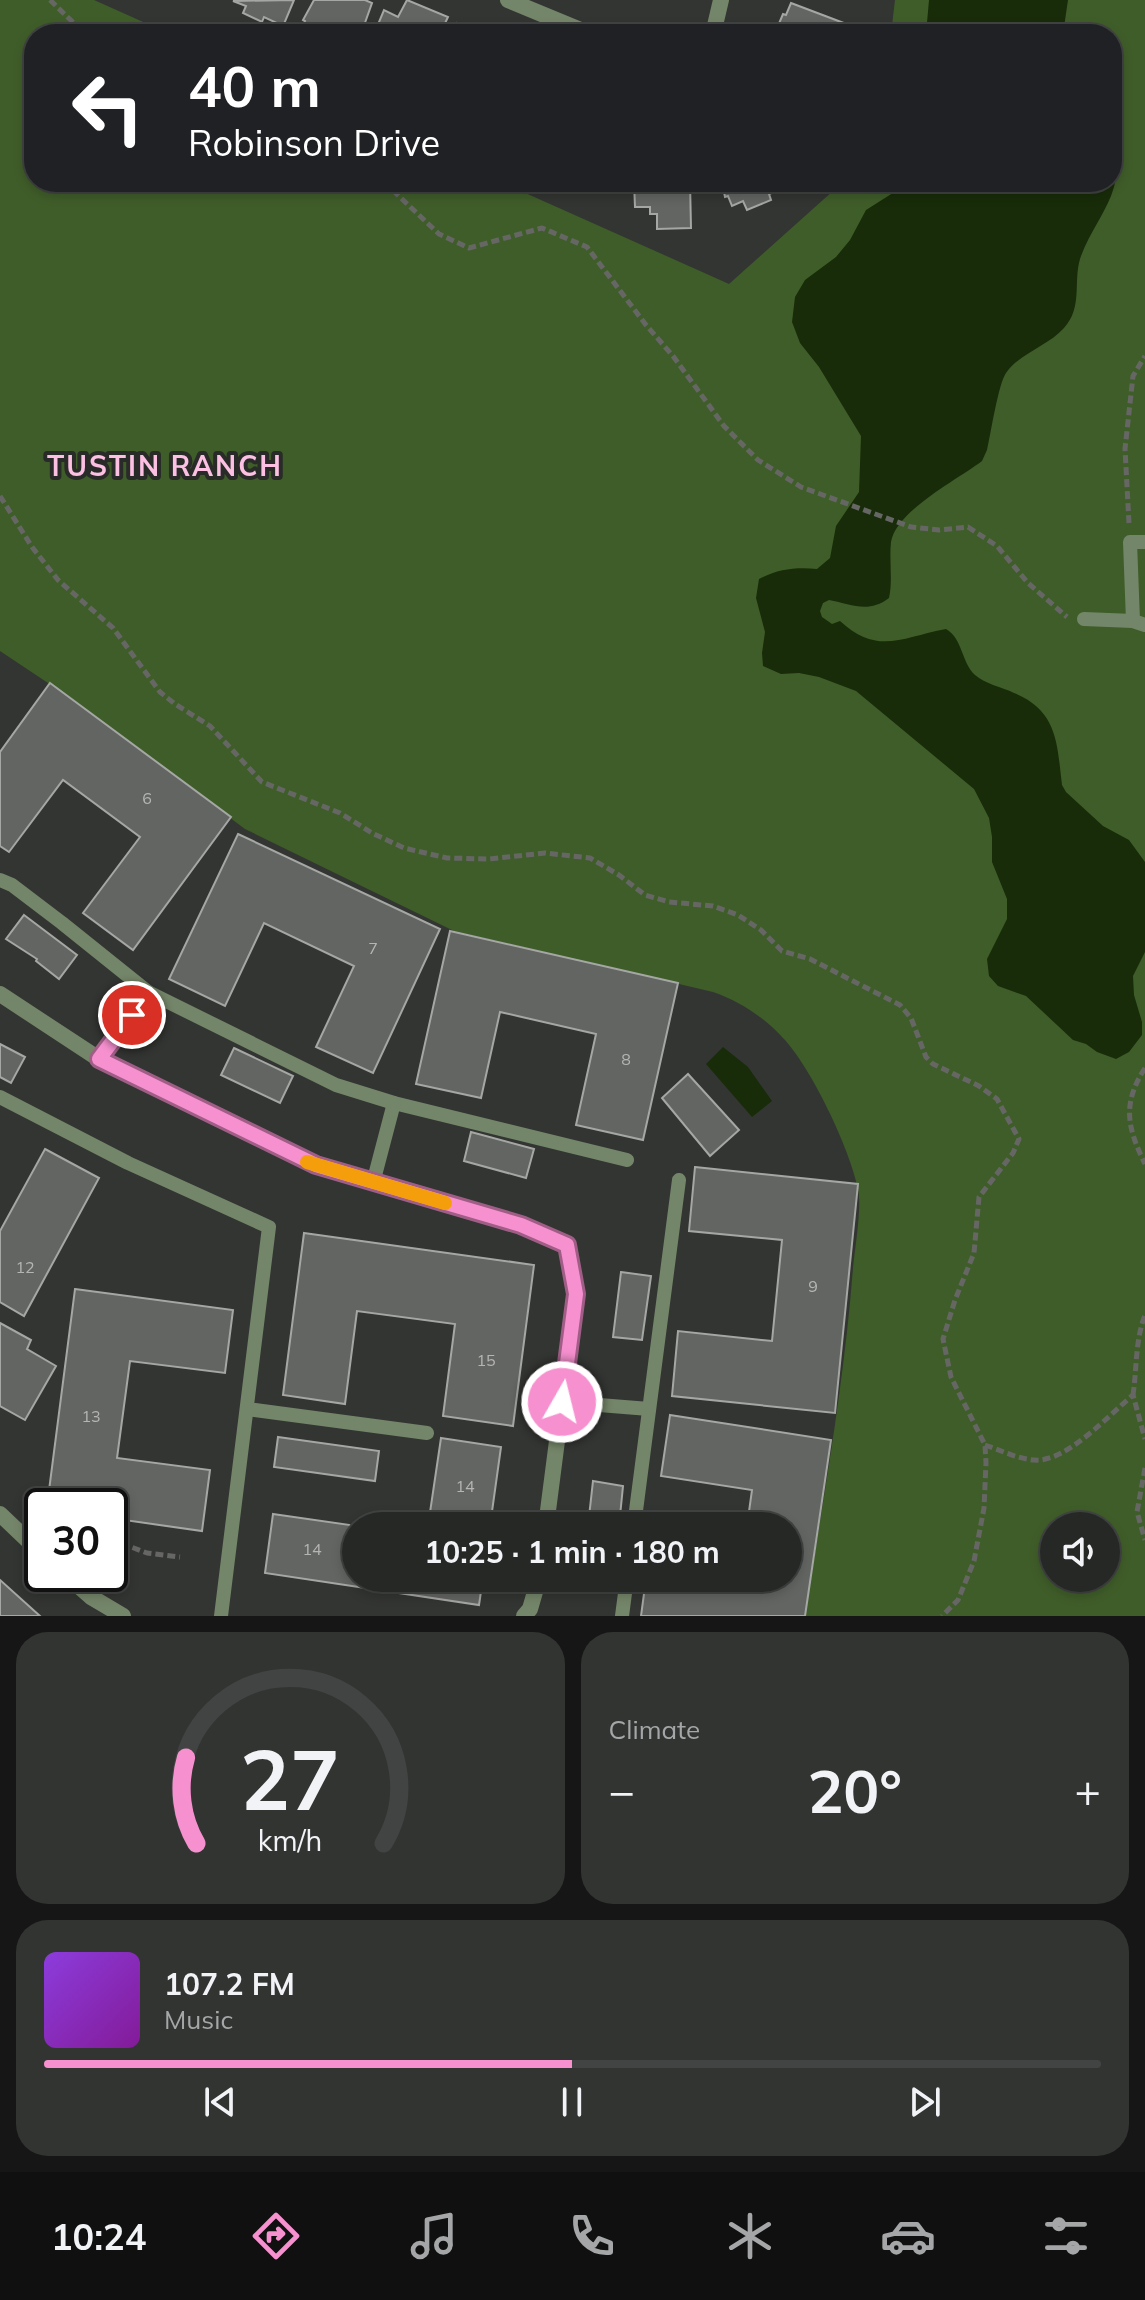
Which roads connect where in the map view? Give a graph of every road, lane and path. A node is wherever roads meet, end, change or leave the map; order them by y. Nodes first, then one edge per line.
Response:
1 (50, 0) edge
2 (508, 0) edge
3 (721, 0) edge
4 (75, 24) edge
5 (566, 24) edge
6 (715, 24) edge
7 (395, 192) edge
8 (1145, 356) edge
9 (0, 496) edge
10 (1137, 542) edge
11 (1084, 619) joint
12 (1139, 623) edge
13 (0, 880) edge
14 (148, 992) junction
15 (0, 994) edge
16 (99, 1059) junction
17 (1145, 1068) edge
18 (0, 1097) edge
19 (394, 1103) junction
20 (627, 1160) dead end
21 (1145, 1164) edge
22 (679, 1180) dead end
23 (373, 1183) junction
24 (1145, 1315) edge
25 (1133, 1395) junction
26 (562, 1402) junction
27 (247, 1409) junction
28 (649, 1409) junction
29 (427, 1433) dead end
30 (1145, 1439) edge
31 (985, 1445) junction
32 (1145, 1468) edge
33 (548, 1512) edge
34 (636, 1512) edge
35 (0, 1514) edge
36 (24, 1537) edge
37 (1145, 1540) edge
38 (128, 1546) edge
39 (180, 1557) dead end
40 (85, 1592) edge
41 (535, 1592) edge
42 (625, 1592) edge
43 (123, 1616) edge
44 (221, 1616) edge
45 (524, 1616) edge
46 (622, 1616) edge
47 (942, 1616) edge

1 - 4 path
2 - 5 street
3 - 6 street
7 - 11 path
8 - 10 path
9 - 31 path
10 - 12 lane
11 - 12 lane
13 - 14 lane
14 - 16 lane
14 - 19 lane
15 - 16 street
16 - 23 street
17 - 21 path
18 - 27 lane
19 - 20 lane
19 - 23 lane
22 - 28 lane
23 - 26 street
24 - 25 path
25 - 30 path
25 - 31 path
26 - 28 lane
26 - 33 street
27 - 29 lane
27 - 44 lane
28 - 34 lane
31 - 47 path
32 - 37 path
35 - 36 street
38 - 39 path
40 - 43 street
41 - 45 street
42 - 46 lane

